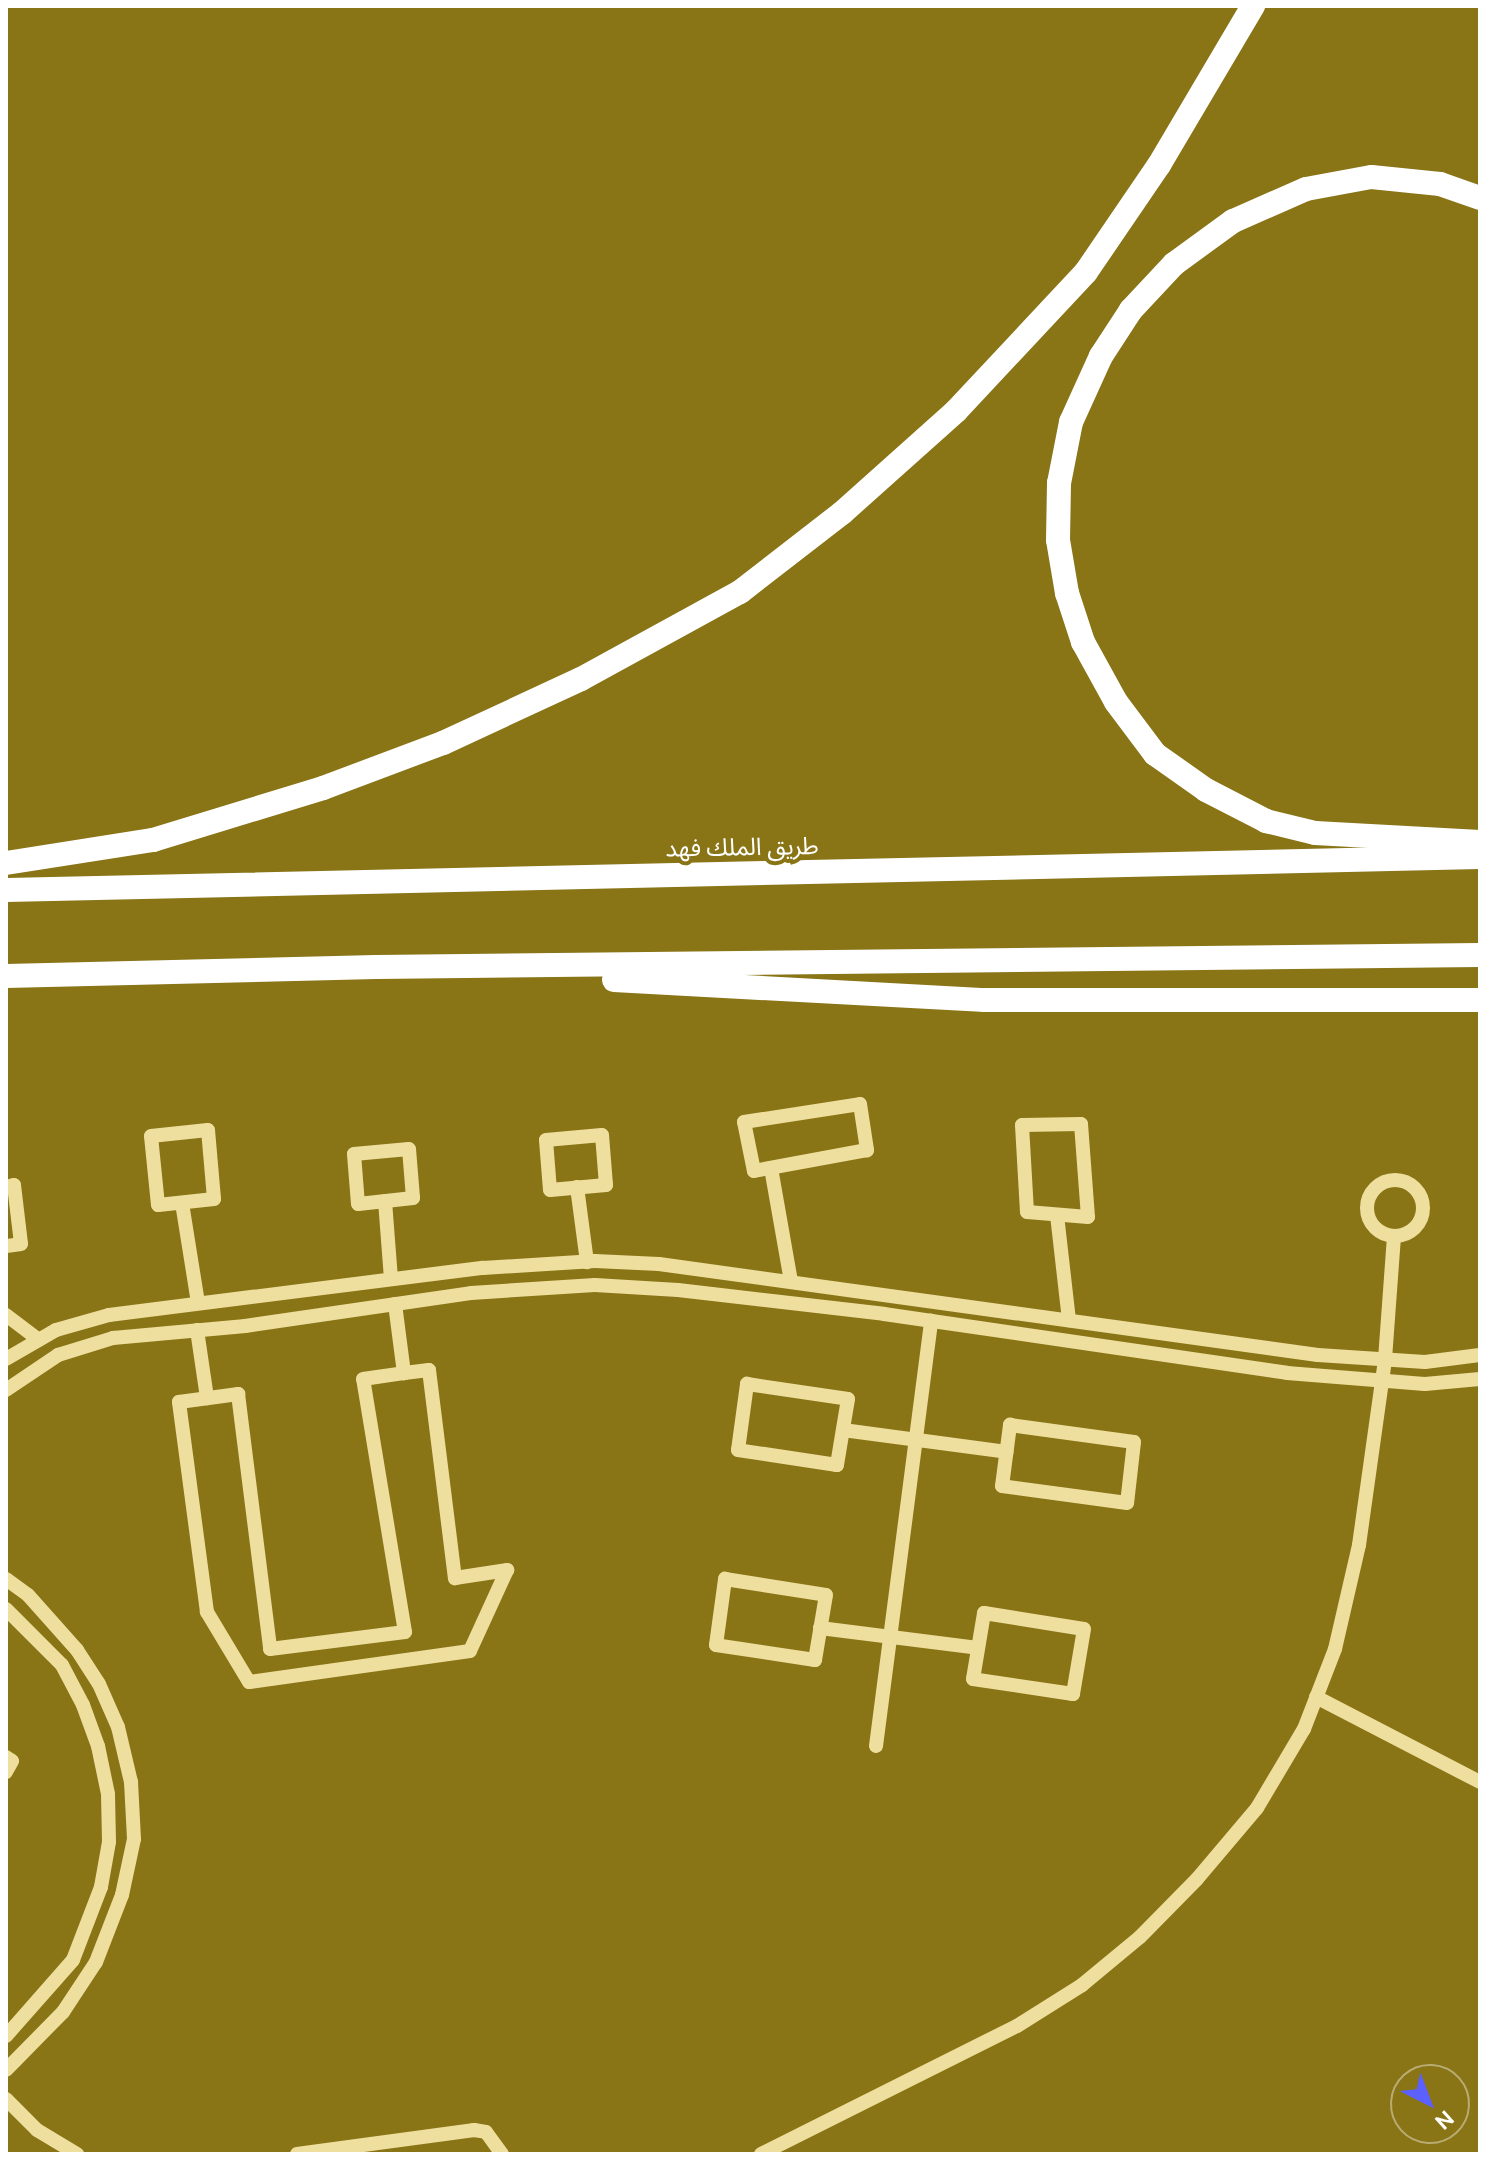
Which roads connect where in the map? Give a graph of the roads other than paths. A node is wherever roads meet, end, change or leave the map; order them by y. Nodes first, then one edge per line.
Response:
1 (1253, 6) edge
2 (1480, 198) edge
3 (1480, 842) edge
4 (1480, 857) edge
5 (6, 863) edge
6 (6, 890) edge
7 (1480, 955) edge
8 (376, 967) junction
9 (6, 976) edge
10 (1480, 1000) edge
11 (771, 1168) junction
12 (6, 1187) edge
13 (577, 1187) junction
14 (385, 1201) junction
15 (182, 1203) junction
16 (1057, 1215) junction
17 (1394, 1237) junction
18 (6, 1246) edge
19 (587, 1262) junction
20 (391, 1279) junction
21 (791, 1281) junction
22 (198, 1303) junction
23 (395, 1304) junction
24 (6, 1315) edge
25 (1069, 1320) junction
26 (931, 1321) junction
27 (197, 1330) junction
28 (39, 1340) junction
29 (1480, 1355) edge
30 (6, 1359) edge
31 (1385, 1359) junction
32 (404, 1373) junction
33 (1480, 1379) edge
34 (1382, 1381) junction
35 (6, 1390) edge
36 (207, 1398) junction
37 (843, 1430) junction
38 (916, 1439) junction
39 (1007, 1452) junction
40 (6, 1579) edge
41 (6, 1609) edge
42 (820, 1628) junction
43 (890, 1637) junction
44 (978, 1648) junction
45 (1316, 1697) junction
46 (876, 1746) dead end
47 (6, 1757) edge
48 (6, 1772) edge
49 (1480, 1782) edge
50 (6, 2036) edge
51 (6, 2070) edge
52 (6, 2099) edge
53 (77, 2154) edge
54 (297, 2154) edge
55 (502, 2154) edge
56 (761, 2154) edge

1 - 5 highway
2 - 3 highway
4 - 6 highway, طريق الملك فهد
7 - 8 highway
8 - 9 highway
8 - 10 highway
11 - 11 street
11 - 21 street
12 - 18 street
13 - 13 street
13 - 19 street
14 - 14 street
14 - 20 street
15 - 15 street
15 - 22 street
16 - 16 street
16 - 25 street
17 - 17 street
17 - 31 street
19 - 20 street
19 - 21 street
20 - 22 street
21 - 25 street
22 - 28 street
23 - 26 street
23 - 27 street
23 - 32 street
24 - 28 street
25 - 31 street
26 - 34 street
26 - 38 street
27 - 35 street
27 - 36 street
28 - 30 street
29 - 31 street
31 - 34 street
32 - 36 street
32 - 36 street
33 - 34 street
34 - 45 street
37 - 37 street
37 - 38 street
38 - 39 street
38 - 43 street
39 - 39 street
40 - 51 street
41 - 50 street
42 - 42 street
42 - 43 street
43 - 44 street
43 - 46 street
44 - 44 street
45 - 49 street
45 - 56 street
47 - 48 street
52 - 53 street
54 - 55 street

